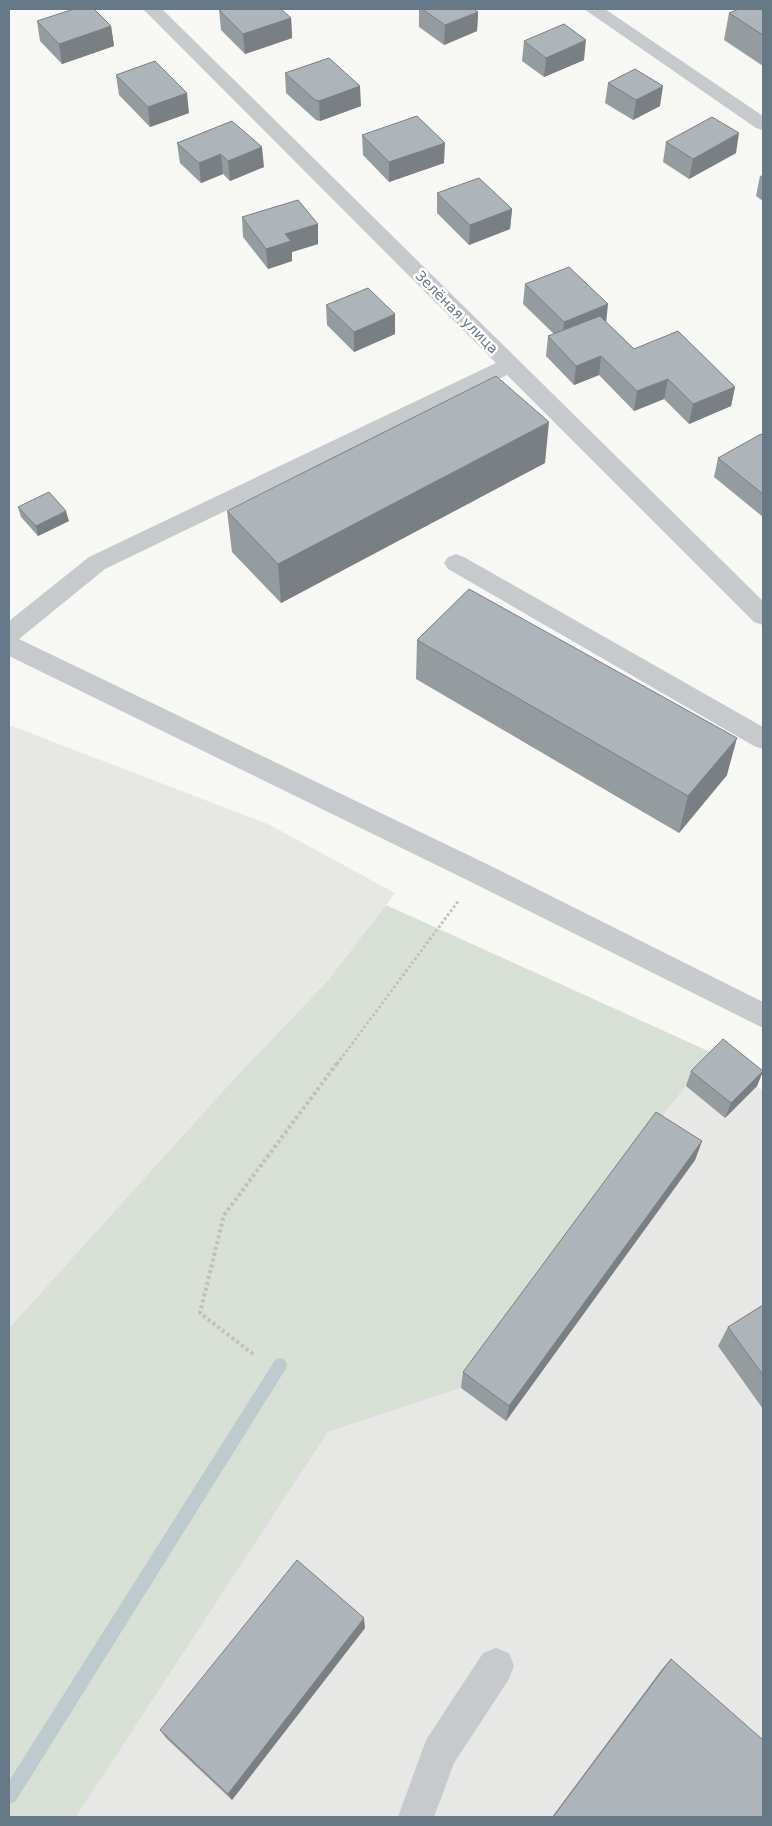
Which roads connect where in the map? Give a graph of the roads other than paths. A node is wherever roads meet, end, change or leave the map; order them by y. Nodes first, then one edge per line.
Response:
1 (152, 9) edge
2 (593, 9) edge
3 (763, 124) edge
4 (510, 365) junction
5 (456, 563) dead end
6 (763, 616) edge
7 (9, 634) edge
8 (9, 645) edge
9 (763, 739) edge
10 (763, 1016) edge
11 (496, 1666) dead end
12 (416, 1817) edge

1 - 4 street, Зелёная улица
2 - 3 street
4 - 6 street, Зелёная улица
4 - 7 street
5 - 9 street
8 - 10 street
11 - 12 street

